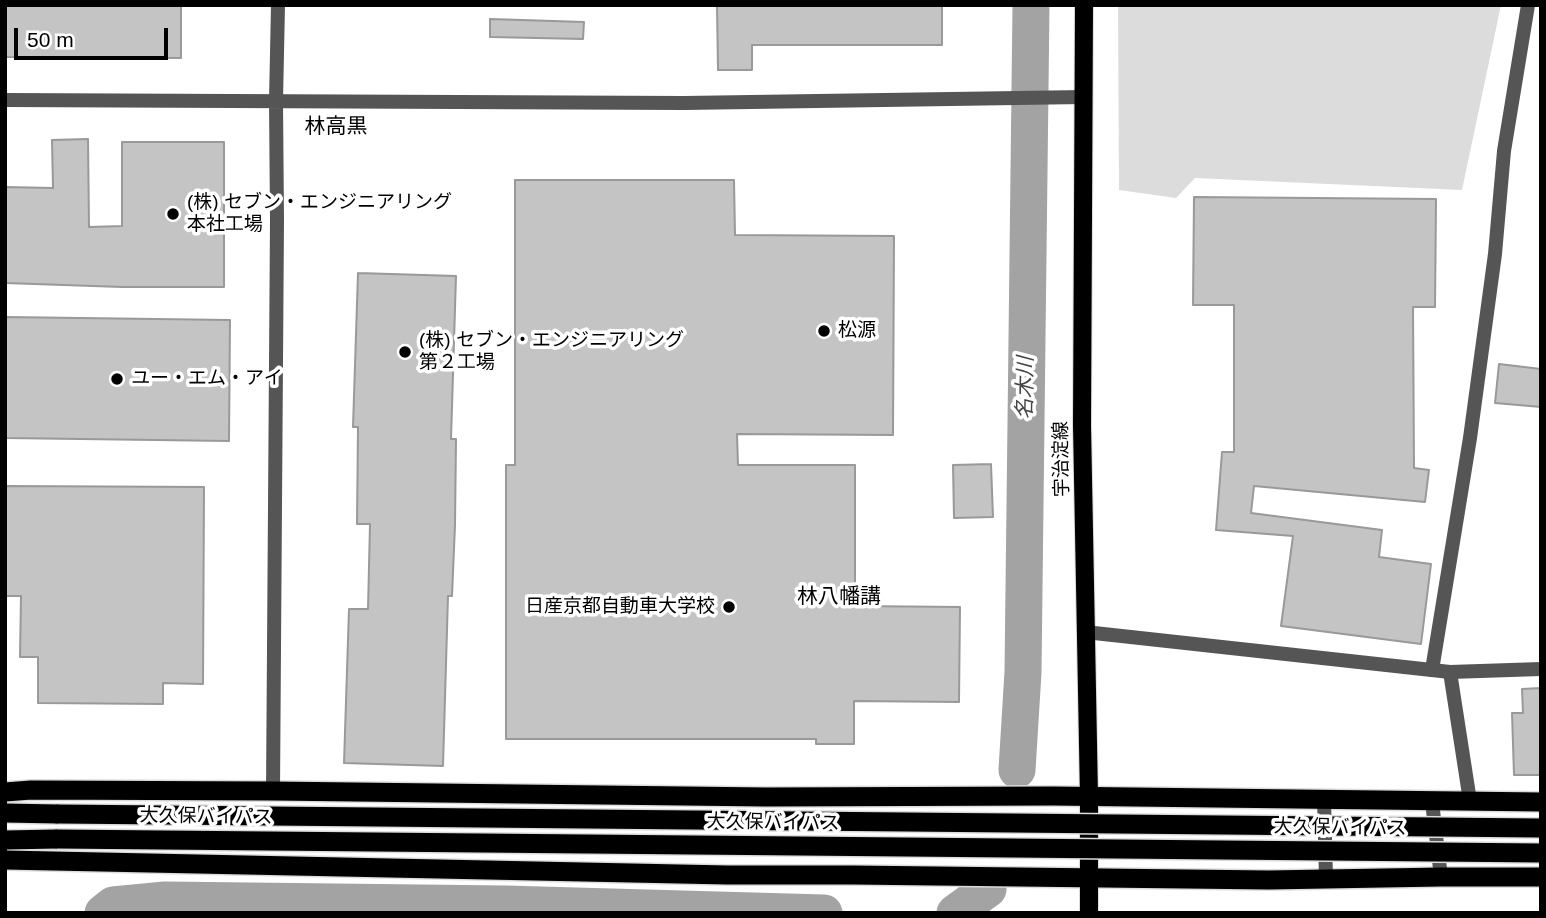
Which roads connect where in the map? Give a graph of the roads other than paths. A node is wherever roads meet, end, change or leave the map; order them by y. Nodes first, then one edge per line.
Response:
1 (278, 5) edge
2 (1084, 5) edge
3 (1528, 5) edge
4 (1084, 97) junction
5 (5, 100) edge
6 (276, 101) junction
7 (1085, 632) junction
8 (1541, 669) edge
9 (1432, 670) junction
10 (1450, 672) junction
11 (273, 791) junction
12 (5, 792) edge
13 (1089, 797) junction
14 (1324, 799) junction
15 (1470, 801) junction
16 (1432, 802) junction
17 (1541, 802) edge
18 (5, 814) edge
19 (1541, 828) edge
20 (5, 840) edge
21 (1541, 853) edge
22 (5, 860) edge
23 (1441, 877) junction
24 (1541, 877) edge
25 (1089, 878) junction
26 (1326, 879) junction
27 (1089, 913) edge

1 - 6 street
2 - 4 main road, 宇治淀線
3 - 9 street
4 - 6 street
4 - 7 main road, 宇治淀線
5 - 6 street
6 - 11 street
7 - 9 street
7 - 13 main road, 宇治淀線
8 - 10 street
9 - 10 street
10 - 15 street
11 - 12 highway
11 - 13 highway
13 - 14 highway
13 - 25 main road, 宇治淀線
14 - 16 highway
14 - 26 street
15 - 16 highway
15 - 17 highway
16 - 23 street
18 - 19 highway, 大久保バイパス, bridge
20 - 21 highway, 大久保バイパス, bridge
22 - 25 highway
23 - 24 highway
23 - 26 highway
25 - 26 highway
25 - 27 main road, 宇治淀線

